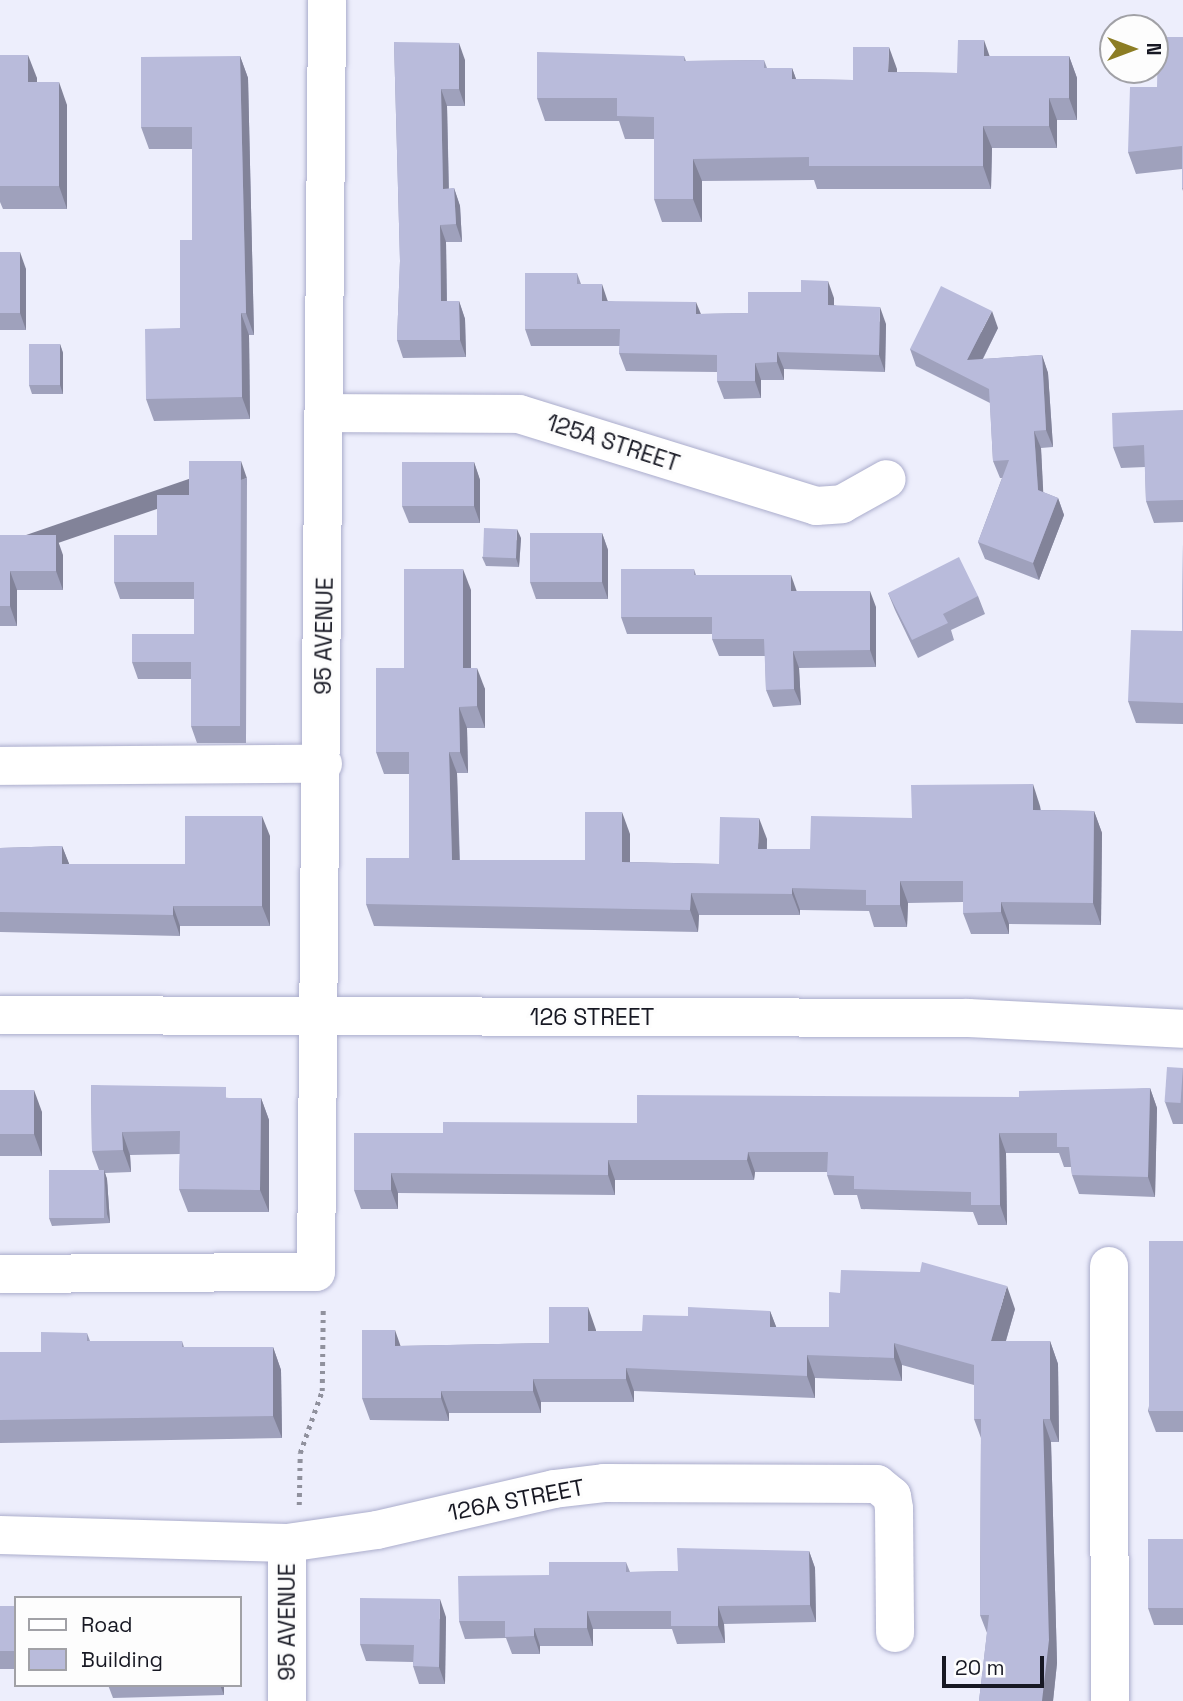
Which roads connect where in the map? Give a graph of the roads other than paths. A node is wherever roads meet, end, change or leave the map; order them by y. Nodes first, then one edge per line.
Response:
1 (327, 0) edge
2 (326, 414) junction
3 (887, 479) dead end
4 (323, 764) junction
5 (0, 766) edge
6 (0, 1015) edge
7 (319, 1016) junction
8 (1183, 1029) edge
9 (1109, 1266) dead end
10 (0, 1274) edge
11 (293, 1526) junction
12 (0, 1535) edge
13 (895, 1633) dead end
14 (287, 1701) edge
15 (1110, 1701) edge

1 - 2 street, 95 AVENUE
2 - 3 street, 125A STREET
2 - 4 street, 95 AVENUE
4 - 5 street
4 - 7 street, 95 AVENUE
6 - 7 street, 126 STREET
7 - 8 street, 126 STREET
7 - 10 street, 95 AVENUE
9 - 15 street
11 - 12 street, 126A STREET
11 - 13 street, 126A STREET
11 - 14 street, 95 AVENUE

